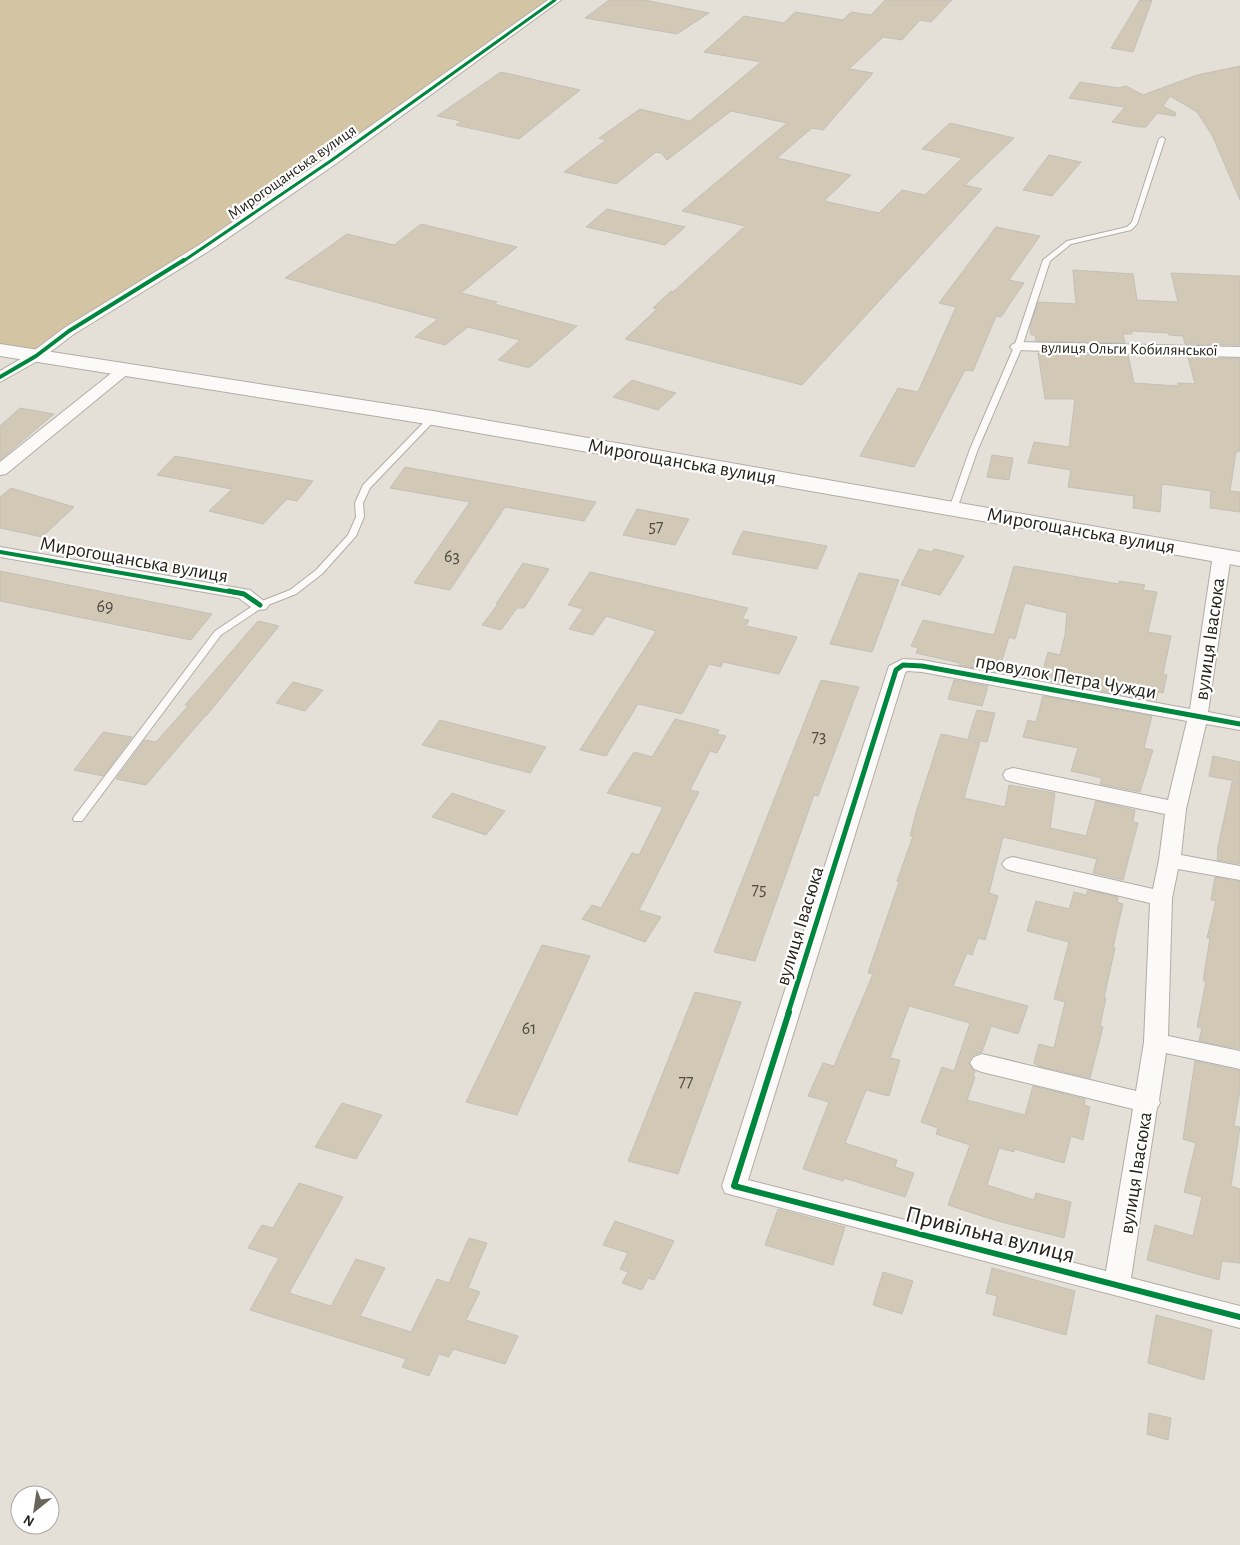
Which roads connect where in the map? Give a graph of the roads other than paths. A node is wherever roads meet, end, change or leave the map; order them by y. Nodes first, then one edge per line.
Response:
1 (556, 0) edge
2 (1162, 139) dead end
3 (1018, 346) junction
4 (0, 350) edge
5 (1240, 352) edge
6 (36, 356) junction
7 (124, 370) junction
8 (0, 377) edge
9 (433, 418) junction
10 (0, 470) edge
11 (953, 509) junction
12 (0, 552) edge
13 (1231, 557) edge
14 (260, 605) junction
15 (893, 677) joint
16 (1198, 717) junction
17 (1240, 724) edge
18 (1013, 775) dead end
19 (1176, 809) junction
20 (78, 819) dead end
21 (1170, 860) junction
22 (1013, 864) dead end
23 (1240, 873) edge
24 (1161, 898) junction
25 (1156, 1042) junction
26 (1240, 1060) edge
27 (982, 1063) dead end
28 (1148, 1102) junction
29 (735, 1184) joint
30 (1117, 1286) junction
31 (1240, 1317) edge

1 - 6 street, Мирогощанська вулиця
2 - 3 lane
3 - 5 street, вулиця Ольги Кобилянської
3 - 11 lane
4 - 6 main road
6 - 7 main road, Мирогощанська вулиця
6 - 8 street
7 - 9 main road, Мирогощанська вулиця
7 - 10 street
9 - 11 main road, Мирогощанська вулиця
9 - 14 lane
11 - 13 main road, Мирогощанська вулиця
12 - 14 street, Мирогощанська вулиця
13 - 16 street, вулиця Івасюка
14 - 20 lane
15 - 16 street, провулок Петра Чужди
15 - 29 street, вулиця Івасюка
16 - 17 street, провулок Петра Чужди
16 - 19 street, вулиця Івасюка
18 - 19 street
19 - 21 street, вулиця Івасюка
21 - 23 street
21 - 24 street, вулиця Івасюка
22 - 24 street
24 - 25 street, вулиця Івасюка
25 - 26 street
25 - 28 street, вулиця Івасюка
27 - 28 street
28 - 30 street, вулиця Івасюка
29 - 30 street, Привільна вулиця
30 - 31 street, Привільна вулиця

